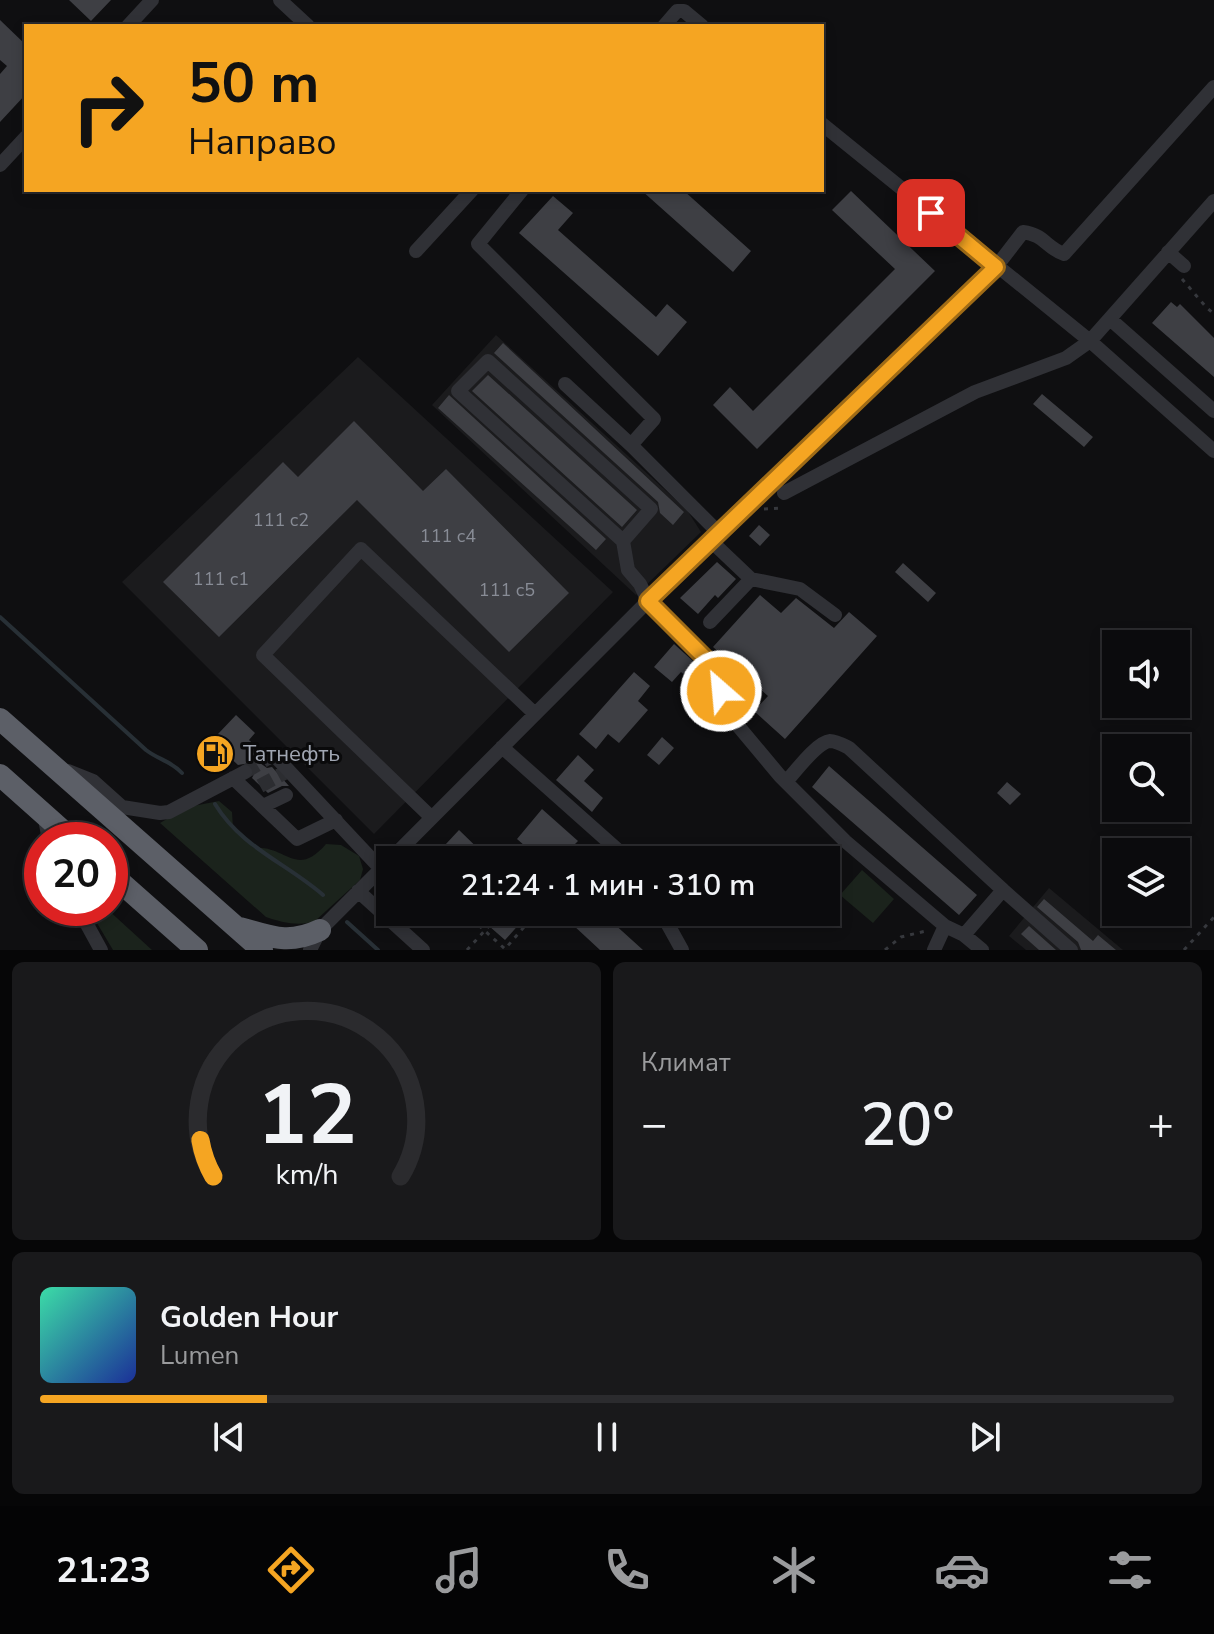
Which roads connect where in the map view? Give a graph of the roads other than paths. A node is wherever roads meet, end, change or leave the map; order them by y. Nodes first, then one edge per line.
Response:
1 (152, 0) edge
2 (280, 0) edge
3 (130, 24) edge
4 (306, 24) edge
5 (666, 24) edge
6 (700, 24) edge
7 (1214, 87) edge
8 (824, 126) edge
9 (24, 139) edge
10 (0, 165) edge
11 (470, 192) edge
12 (520, 192) edge
13 (1214, 201) edge
14 (416, 251) dead end
15 (1165, 256) junction
16 (1184, 266) dead end
17 (996, 267) junction
18 (1110, 319) junction
19 (1090, 341) junction
20 (565, 384) dead end
21 (1214, 411) edge
22 (631, 445) junction
23 (1214, 451) edge
24 (784, 493) dead end
25 (714, 536) junction
26 (623, 541) junction
27 (751, 579) junction
28 (648, 601) junction
29 (835, 615) dead end
30 (710, 622) dead end
31 (535, 714) junction
32 (0, 719) edge
33 (502, 747) junction
34 (268, 758) dead end
35 (53, 766) junction
36 (0, 775) edge
37 (786, 782) junction
38 (286, 795) dead end
39 (263, 806) junction
40 (44, 814) junction
41 (431, 817) junction
42 (336, 820) junction
43 (46, 822) edge
44 (53, 822) edge
45 (402, 846) edge
46 (613, 846) edge
47 (376, 864) edge
48 (376, 872) edge
49 (128, 889) edge
50 (1003, 890) junction
51 (358, 891) junction
52 (88, 926) edge
53 (235, 926) junction
54 (669, 926) edge
55 (945, 926) junction
56 (964, 935) junction
57 (315, 940) edge
58 (101, 950) edge
59 (197, 950) edge
60 (262, 950) edge
61 (423, 950) edge
62 (682, 950) edge
63 (934, 950) edge
64 (982, 950) edge
65 (1071, 950) edge

1 - 3 street
2 - 4 street
5 - 6 street
7 - 17 street
8 - 17 street
9 - 10 street
11 - 14 street
12 - 22 street
13 - 15 street
15 - 16 street
15 - 18 street
17 - 19 street
17 - 25 street
18 - 19 street
18 - 21 street
19 - 23 street
19 - 24 street
20 - 22 street
22 - 25 street
25 - 27 street
25 - 28 street
26 - 26 street
26 - 28 street
27 - 29 street
27 - 30 street
28 - 31 street
28 - 37 street
31 - 33 street
31 - 41 street
32 - 35 highway
33 - 41 street
33 - 46 street
34 - 42 street
35 - 39 street
35 - 53 highway
36 - 40 highway
37 - 50 street
37 - 55 street
38 - 39 street
39 - 42 street
40 - 43 street
40 - 44 highway
41 - 45 street
42 - 47 street
48 - 51 street
49 - 59 highway
50 - 56 street
50 - 65 street
51 - 57 street
51 - 61 street
52 - 58 street
53 - 57 highway
53 - 60 highway
54 - 62 street
55 - 56 street
55 - 63 street
56 - 64 street

